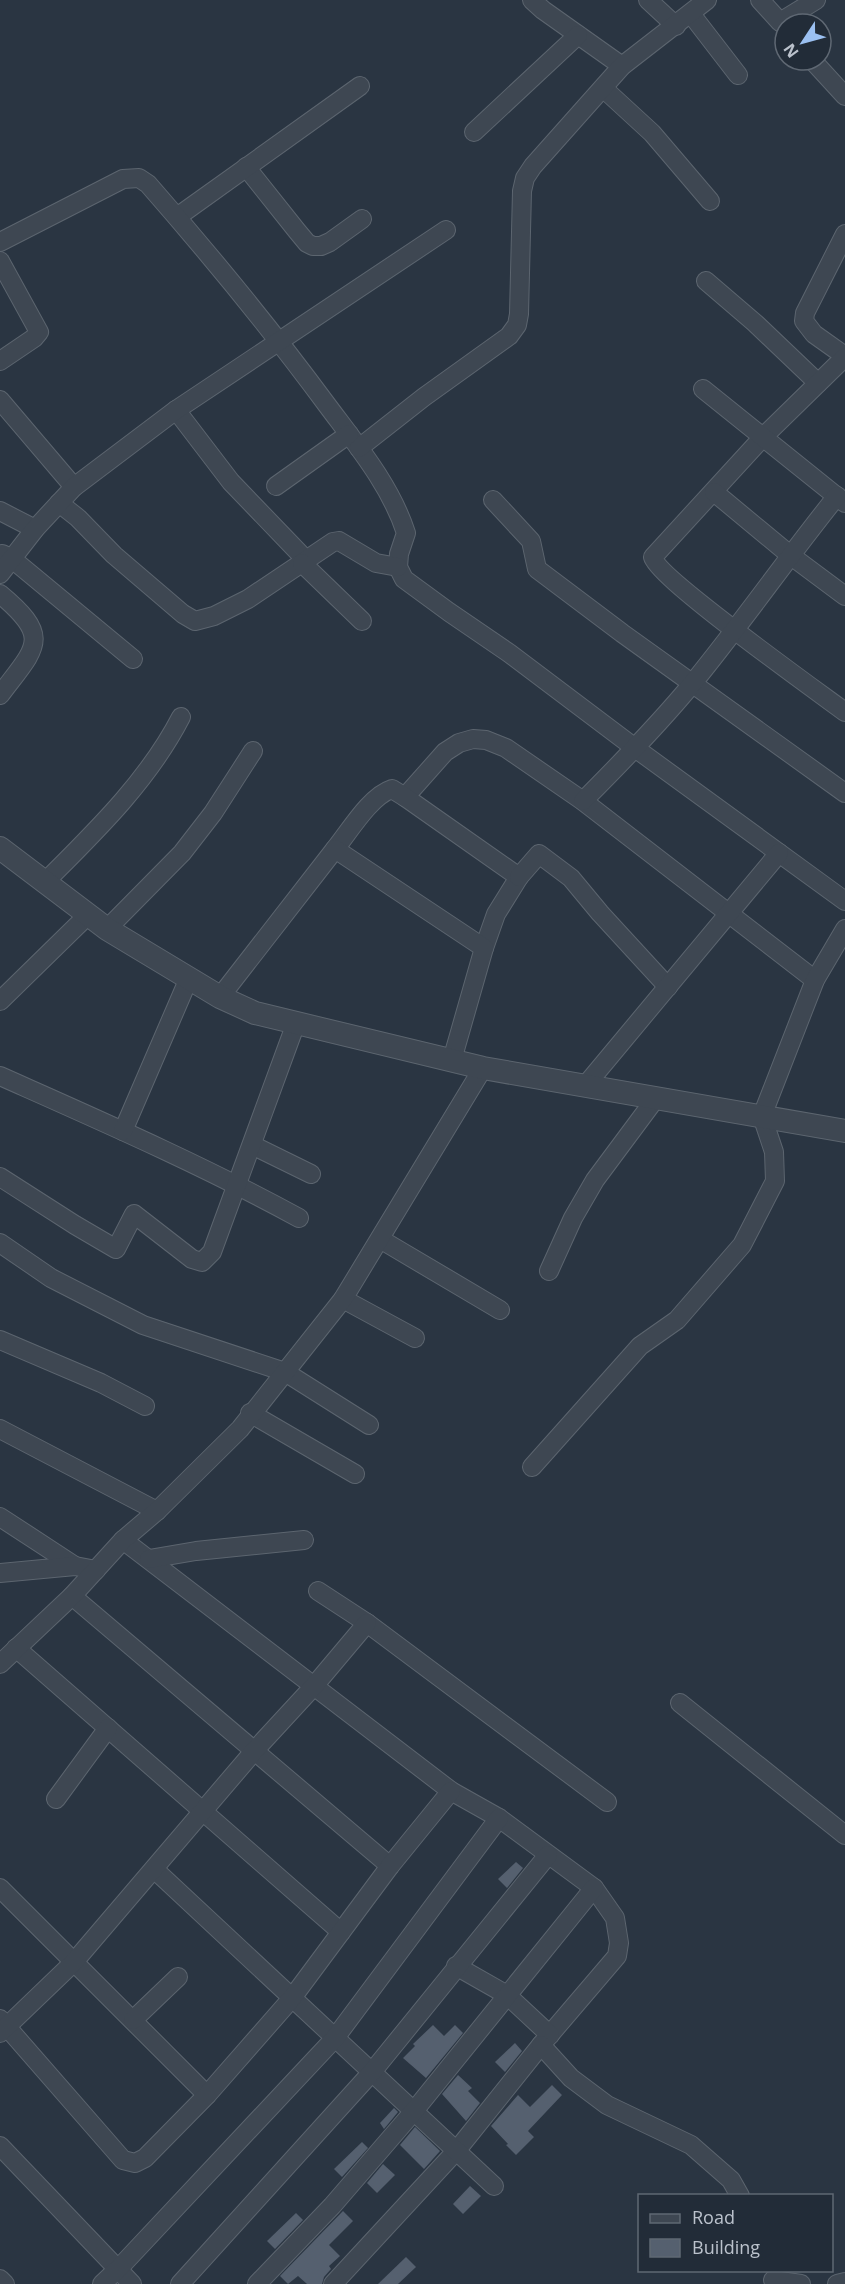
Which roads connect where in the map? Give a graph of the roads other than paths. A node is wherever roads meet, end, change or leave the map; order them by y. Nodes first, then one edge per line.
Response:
1 (532, 0) edge
2 (648, 0) edge
3 (707, 0) edge
4 (760, 0) edge
5 (816, 0) edge
6 (800, 12) edge
7 (691, 14) junction
8 (773, 15) edge
9 (676, 26) junction
10 (578, 35) junction
11 (622, 66) junction
12 (823, 72) edge
13 (738, 75) dead end
14 (360, 86) dead end
15 (603, 88) junction
16 (845, 96) edge
17 (474, 132) dead end
18 (246, 167) junction
19 (710, 201) dead end
20 (177, 217) junction
21 (362, 219) dead end
22 (446, 230) dead end
23 (845, 234) edge
24 (1, 239) edge
25 (0, 261) edge
26 (706, 281) dead end
27 (279, 341) junction
28 (845, 357) edge
29 (0, 361) edge
30 (818, 383) junction
31 (703, 389) dead end
32 (0, 400) edge
33 (176, 410) junction
34 (763, 437) junction
35 (354, 441) junction
36 (276, 486) dead end
37 (74, 487) junction
38 (714, 492) junction
39 (493, 500) dead end
40 (841, 500) edge
41 (59, 502) junction
42 (0, 512) edge
43 (35, 529) junction
44 (790, 555) junction
45 (6, 556) edge
46 (304, 561) junction
47 (398, 567) junction
48 (0, 574) edge
49 (0, 594) edge
50 (845, 596) edge
51 (362, 621) dead end
52 (734, 629) junction
53 (133, 659) dead end
54 (692, 684) junction
55 (0, 695) edge
56 (845, 712) edge
57 (181, 717) dead end
58 (635, 748) junction
59 (253, 751) dead end
60 (845, 793) edge
61 (405, 797) junction
62 (583, 801) junction
63 (0, 848) edge
64 (335, 849) junction
65 (779, 853) junction
66 (519, 877) junction
67 (45, 882) junction
68 (845, 901) edge
69 (729, 913) junction
70 (88, 915) junction
71 (107, 929) junction
72 (845, 929) edge
73 (484, 948) junction
74 (189, 978) junction
75 (815, 980) junction
76 (668, 987) junction
77 (220, 997) junction
78 (0, 1001) edge
79 (296, 1023) junction
80 (452, 1060) junction
81 (483, 1068) junction
82 (0, 1077) edge
83 (585, 1086) junction
84 (656, 1098) junction
85 (762, 1116) junction
86 (123, 1131) junction
87 (845, 1131) edge
88 (252, 1145) junction
89 (311, 1174) dead end
90 (0, 1177) edge
91 (237, 1184) junction
92 (299, 1218) dead end
93 (380, 1239) junction
94 (0, 1243) edge
95 (549, 1271) dead end
96 (343, 1299) junction
97 (500, 1310) dead end
98 (415, 1338) dead end
99 (0, 1340) edge
100 (285, 1372) junction
101 (145, 1406) dead end
102 (250, 1413) junction
103 (369, 1425) dead end
104 (0, 1428) edge
105 (532, 1467) dead end
106 (355, 1474) dead end
107 (157, 1510) junction
108 (0, 1517) edge
109 (123, 1540) junction
110 (303, 1540) dead end
111 (149, 1559) junction
112 (75, 1566) junction
113 (96, 1570) junction
114 (0, 1573) edge
115 (318, 1591) dead end
116 (72, 1596) junction
117 (367, 1623) junction
118 (16, 1648) junction
119 (0, 1664) edge
120 (314, 1686) junction
121 (680, 1703) dead end
122 (108, 1728) junction
123 (255, 1750) junction
124 (451, 1791) junction
125 (56, 1799) dead end
126 (607, 1802) dead end
127 (204, 1812) junction
128 (499, 1818) junction
129 (845, 1835) edge
130 (548, 1855) junction
131 (390, 1866) junction
132 (154, 1869) junction
133 (0, 1888) edge
134 (594, 1888) junction
135 (341, 1932) junction
136 (74, 1962) junction
137 (456, 1966) junction
138 (178, 1977) dead end
139 (507, 1995) junction
140 (292, 1998) junction
141 (132, 2020) junction
142 (2, 2026) edge
143 (335, 2038) junction
144 (545, 2040) junction
145 (372, 2072) junction
146 (207, 2095) junction
147 (414, 2111) junction
148 (0, 2146) edge
149 (457, 2150) junction
150 (494, 2186) dead end
151 (739, 2194) edge
152 (117, 2270) junction
153 (773, 2278) edge
154 (0, 2279) edge
155 (845, 2282) edge
156 (5, 2284) edge
157 (102, 2284) edge
158 (132, 2284) edge
159 (180, 2284) edge
160 (257, 2284) edge
161 (333, 2284) edge
162 (801, 2284) edge
163 (837, 2284) edge

1 - 10 street
2 - 9 street
3 - 7 street
4 - 8 street
5 - 6 street
7 - 9 street
7 - 13 street
9 - 11 street
10 - 11 street
10 - 17 street
11 - 15 street
12 - 16 street
14 - 18 street
15 - 19 street
15 - 35 street
18 - 20 street
18 - 21 street
20 - 24 street
20 - 27 street
22 - 27 street
23 - 28 street
25 - 29 street
26 - 30 street
27 - 33 street
27 - 35 street
28 - 30 street
30 - 34 street
31 - 34 street
32 - 37 street
33 - 37 street
33 - 46 street
34 - 38 street
34 - 40 street
35 - 36 street
35 - 47 street
37 - 41 street
38 - 44 street
38 - 52 street
39 - 54 street
40 - 44 street
41 - 43 street
41 - 46 street
42 - 43 street
43 - 45 street
44 - 50 street
44 - 52 street
45 - 48 street
45 - 53 street
46 - 47 street
46 - 51 street
47 - 58 street
49 - 55 street
52 - 54 street
52 - 56 street
54 - 58 street
54 - 60 street
57 - 67 street
58 - 62 street
58 - 65 street
59 - 71 street
61 - 62 street
61 - 64 street
61 - 66 street
62 - 69 street
63 - 67 street
64 - 73 street
64 - 77 street
65 - 68 street
65 - 69 street
66 - 73 street
66 - 76 street
67 - 70 street
69 - 75 street
69 - 76 street
70 - 71 street
70 - 78 street
71 - 74 street
72 - 75 street
73 - 80 street
74 - 77 street
74 - 86 street
75 - 85 street
76 - 83 street
77 - 79 street
79 - 80 street
79 - 88 street
80 - 81 street
81 - 83 street
81 - 93 street
82 - 86 street
83 - 84 street
84 - 85 street
84 - 95 street
85 - 87 street
85 - 105 street
86 - 91 street
88 - 89 street
88 - 91 street
90 - 91 street
91 - 92 street
93 - 96 street
93 - 97 street
94 - 100 street
96 - 98 street
96 - 100 street
99 - 101 street
100 - 102 street
100 - 103 street
102 - 106 street
102 - 107 street
104 - 107 street
107 - 109 street
108 - 112 street
109 - 111 street
109 - 113 street
110 - 111 street
111 - 120 street
112 - 113 street
112 - 114 street
113 - 116 street
115 - 117 street
116 - 118 street
116 - 123 street
117 - 120 street
117 - 126 street
118 - 119 street
118 - 122 street
120 - 123 street
120 - 124 street
121 - 129 street
122 - 125 street
122 - 127 street
123 - 127 street
123 - 131 street
124 - 128 street
124 - 131 street
127 - 132 street
127 - 135 street
128 - 130 street
128 - 143 street
130 - 134 street
130 - 137 street
131 - 135 street
132 - 136 street
132 - 140 street
133 - 136 street
134 - 139 street
134 - 144 street
135 - 140 street
136 - 141 street
136 - 142 street
137 - 139 street
137 - 145 street
138 - 141 street
139 - 144 street
139 - 147 street
140 - 143 street
140 - 146 street
141 - 146 street
142 - 146 street
143 - 145 street
143 - 152 street
144 - 149 street
144 - 151 street
145 - 147 street
145 - 159 street
147 - 149 street
147 - 160 street
148 - 152 street
149 - 150 street
149 - 161 street
152 - 157 street
152 - 158 street
153 - 162 street
154 - 156 street
155 - 163 street

